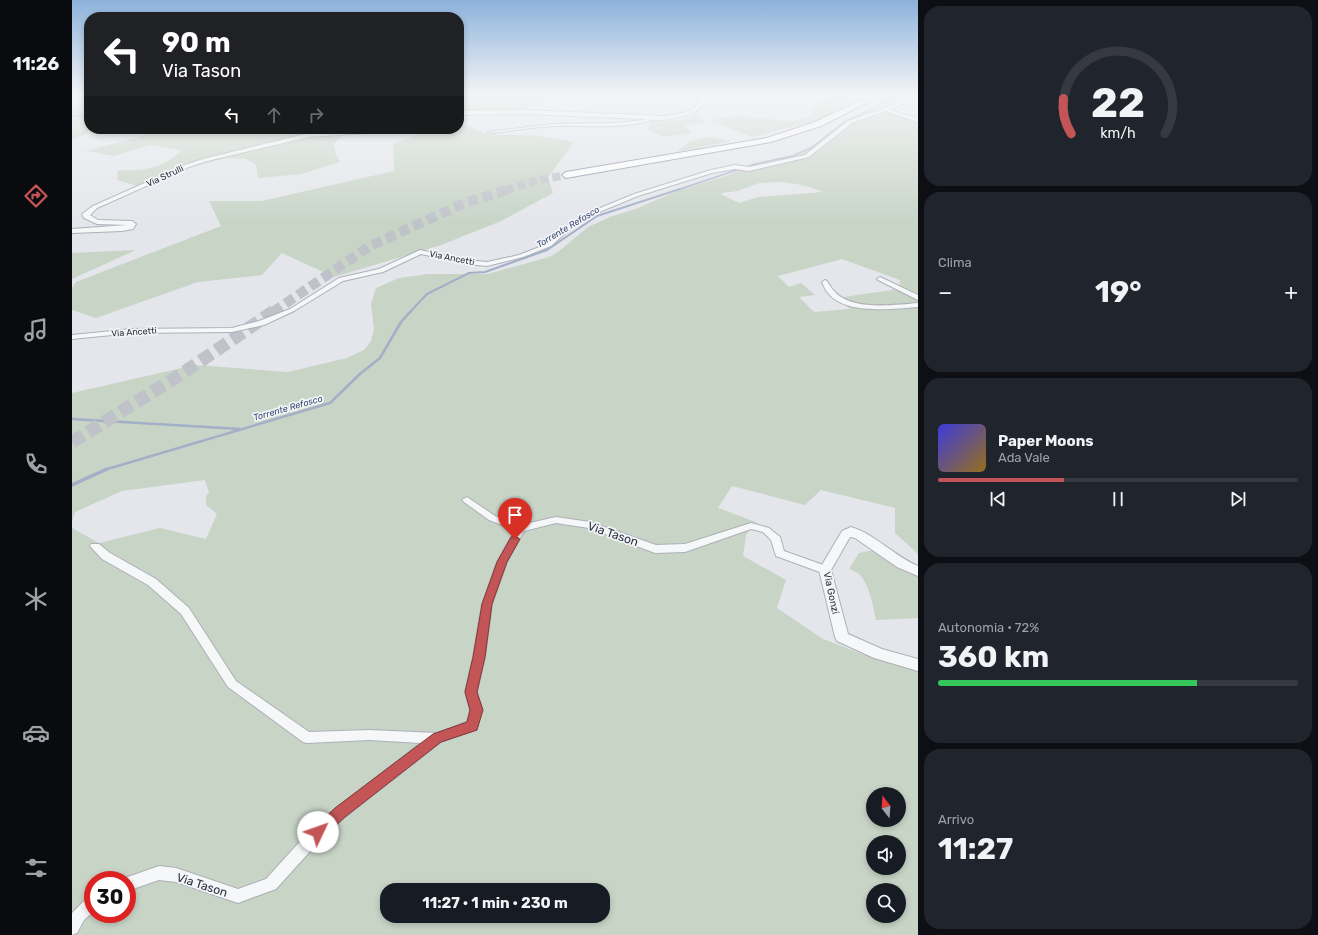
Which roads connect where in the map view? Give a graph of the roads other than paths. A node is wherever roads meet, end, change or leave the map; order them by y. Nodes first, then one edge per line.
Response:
1 (298, 138) edge
2 (775, 138) edge
3 (830, 138) edge
4 (566, 175) tunnel mouth
5 (72, 231) edge
6 (880, 279) dead end
7 (825, 282) dead end
8 (918, 298) edge
9 (918, 305) edge
10 (72, 337) edge
11 (467, 500) dead end
12 (521, 528) junction
13 (96, 546) dead end
14 (824, 570) junction
15 (918, 571) edge
16 (918, 665) edge
17 (437, 738) junction
18 (136, 881) edge
19 (84, 910) edge
20 (72, 928) edge

1 - 5 street, Via Strulli
2 - 4 highway
3 - 10 street, Via Ancetti
6 - 8 street
7 - 9 street
11 - 12 street
12 - 14 street, Via Tason
12 - 17 street, Via Tason
13 - 17 street
14 - 15 street, Via Gonzi
14 - 16 street, Via Gonzi
17 - 18 street, Via Tason
19 - 20 street

